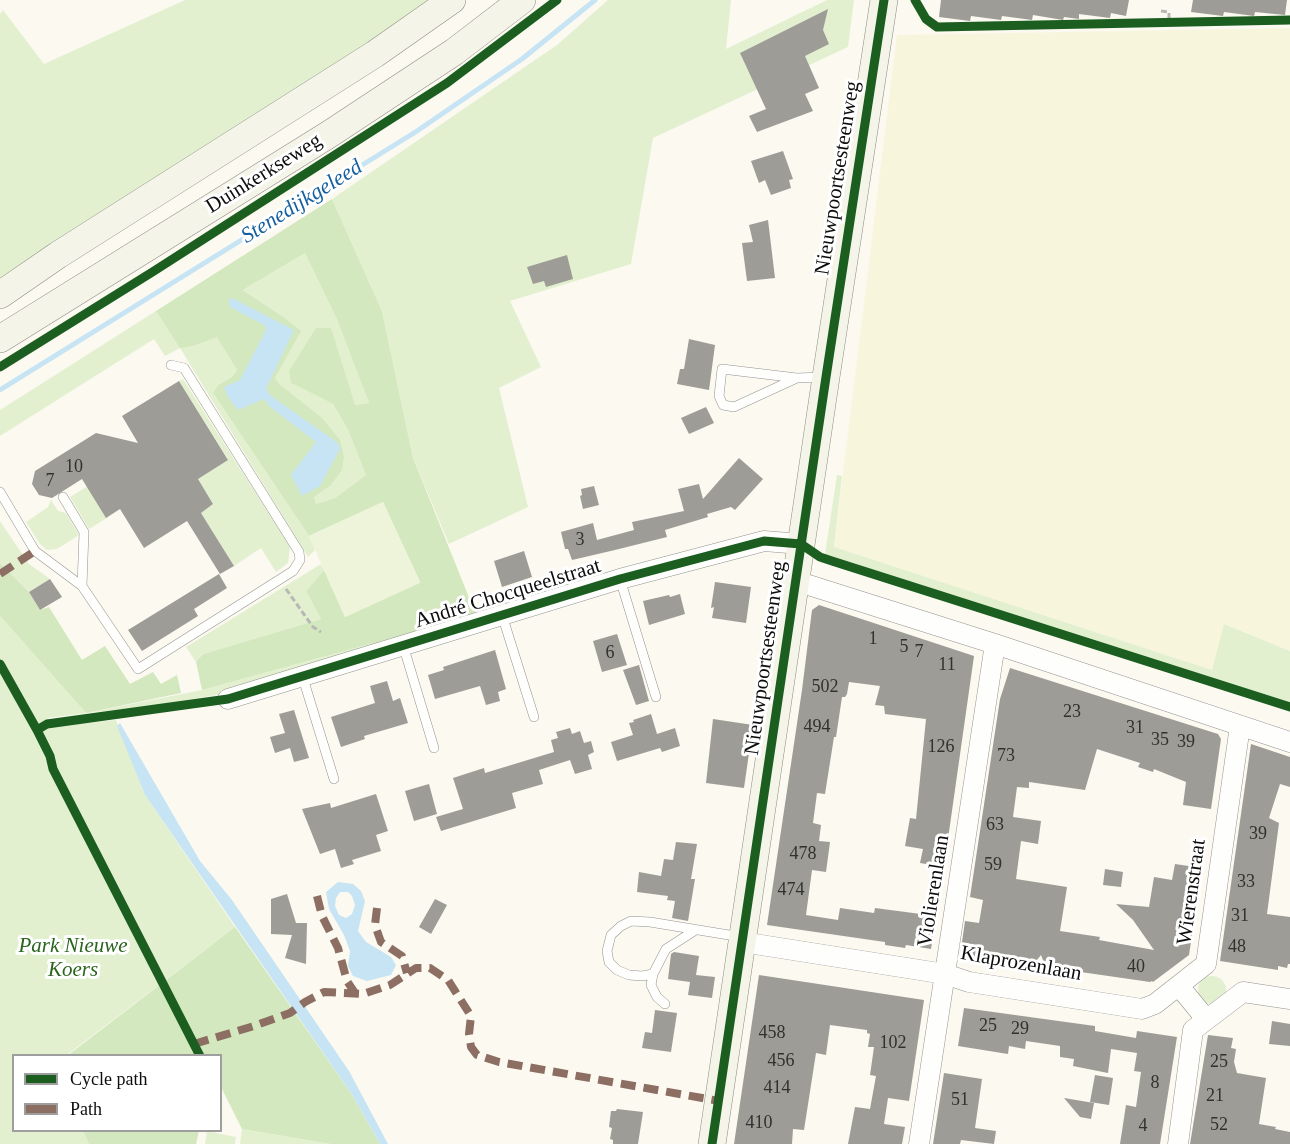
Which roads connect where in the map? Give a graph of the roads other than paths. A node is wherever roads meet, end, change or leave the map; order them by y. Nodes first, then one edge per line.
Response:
1 (452, 0) edge
2 (522, 0) edge
3 (884, 0) edge
4 (0, 295) edge
5 (0, 339) edge
6 (171, 365) dead end
7 (826, 377) junction
8 (797, 378) junction
9 (0, 492) edge
10 (63, 497) dead end
11 (801, 544) junction
12 (620, 579) junction
13 (796, 581) junction
14 (82, 586) junction
15 (502, 615) junction
16 (995, 644) junction
17 (403, 645) junction
18 (302, 675) junction
19 (656, 697) dead end
20 (228, 699) dead end
21 (534, 717) dead end
22 (1240, 726) junction
23 (1290, 742) edge
24 (434, 748) dead end
25 (334, 779) dead end
26 (694, 930) junction
27 (743, 939) junction
28 (653, 974) junction
29 (945, 974) junction
30 (1179, 986) junction
31 (1290, 999) edge
32 (665, 1004) dead end
33 (1206, 1019) junction
34 (712, 1144) edge
35 (920, 1144) edge
36 (1178, 1144) edge

1 - 4 main road, Duinkerkseweg
2 - 5 main road, Duinkerkseweg
3 - 7 main road, Nieuwpoortsesteenweg
6 - 14 lane
7 - 8 lane
7 - 11 main road, Nieuwpoortsesteenweg
8 - 8 lane
9 - 14 lane
10 - 14 lane
11 - 12 street, André Chocqueelstraat
11 - 13 main road, Nieuwpoortsesteenweg
12 - 15 street, André Chocqueelstraat
12 - 19 lane
13 - 16 street
13 - 27 main road, Nieuwpoortsesteenweg
15 - 17 street, André Chocqueelstraat
15 - 21 lane
16 - 22 street
16 - 29 street, Violierenlaan
17 - 18 street, André Chocqueelstraat
17 - 24 lane
18 - 20 street, André Chocqueelstraat
18 - 25 lane
22 - 23 street
22 - 30 street, Wierenstraat
26 - 27 lane
26 - 28 lane
26 - 28 lane
27 - 29 street, Klaprozenlaan
27 - 34 main road, Nieuwpoortsesteenweg
28 - 32 lane
29 - 30 street, Klaprozenlaan
29 - 35 street, Violierenlaan
30 - 33 street
31 - 33 street
33 - 36 street

